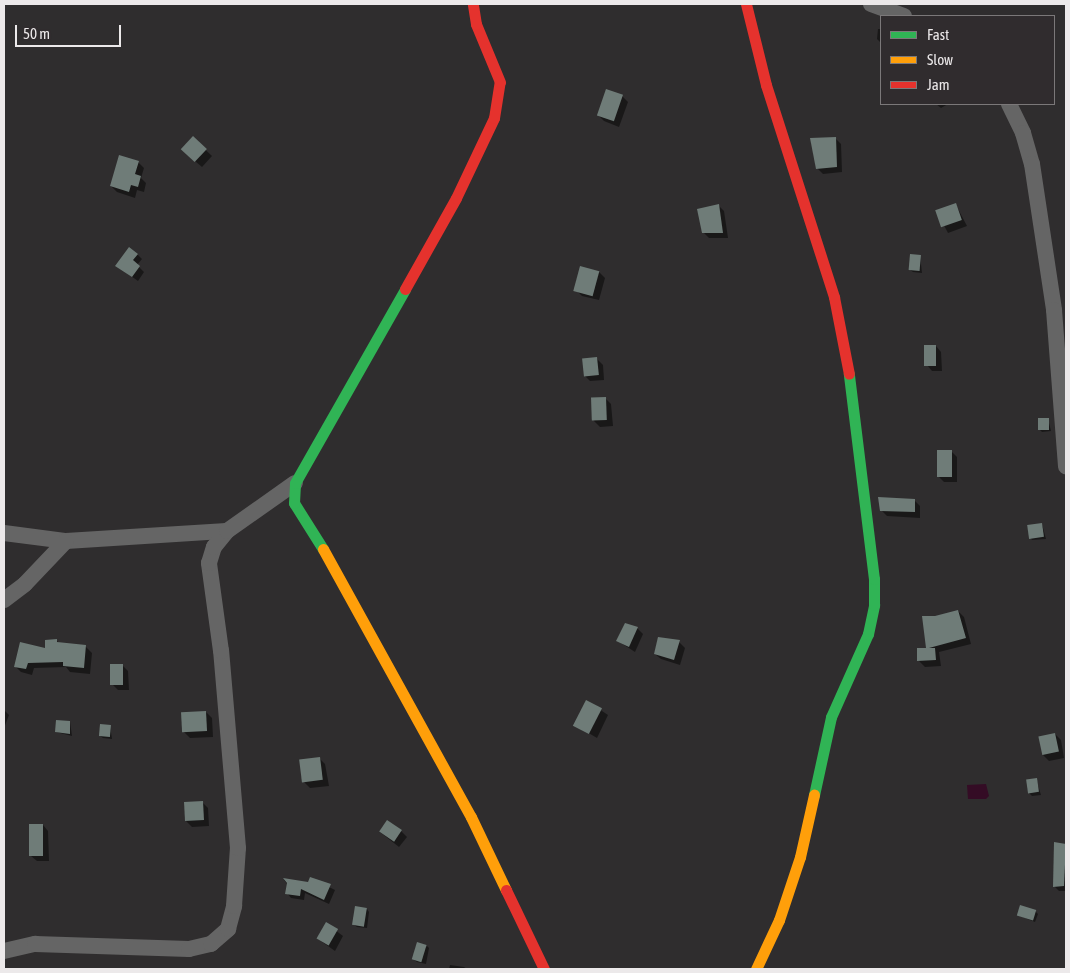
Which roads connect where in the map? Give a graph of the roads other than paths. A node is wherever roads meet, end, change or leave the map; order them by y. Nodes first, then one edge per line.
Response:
1 (473, 4) edge
2 (746, 4) edge
3 (871, 4) edge
4 (901, 15) edge
5 (1009, 105) edge
6 (1066, 467) edge
7 (295, 483) junction
8 (227, 531) junction
9 (4, 533) edge
10 (66, 541) junction
11 (4, 600) edge
12 (4, 951) edge
13 (544, 969) edge
14 (756, 969) edge

1 - 7 street
2 - 14 street
3 - 4 street
5 - 6 street
7 - 8 street
7 - 13 street
8 - 10 street
8 - 12 street
9 - 10 street
10 - 11 street

